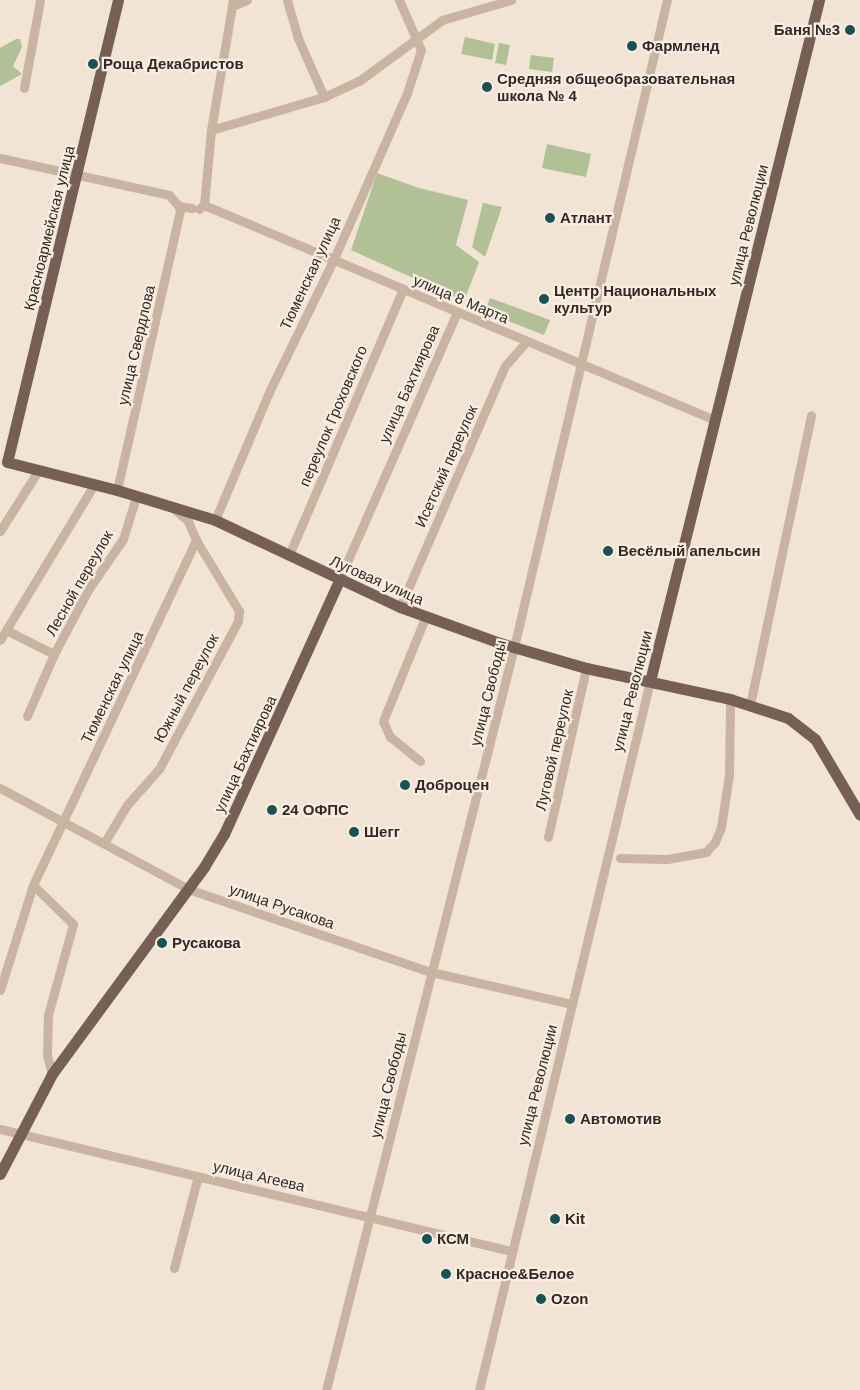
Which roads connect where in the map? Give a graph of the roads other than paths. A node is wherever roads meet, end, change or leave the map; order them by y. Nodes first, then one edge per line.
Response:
1 (40, 0) edge
2 (118, 0) edge
3 (247, 0) edge
4 (286, 0) edge
5 (399, 0) edge
6 (511, 0) edge
7 (667, 0) edge
8 (819, 0) edge
9 (232, 3) edge
10 (418, 36) junction
11 (24, 88) dead end
12 (324, 97) junction
13 (211, 130) junction
14 (0, 158) edge
15 (77, 177) junction
16 (179, 206) junction
17 (198, 207) junction
18 (333, 261) junction
19 (403, 289) junction
20 (457, 312) junction
21 (526, 342) junction
22 (580, 361) junction
23 (811, 414) dead end
24 (715, 420) junction
25 (3, 462) edge
26 (38, 471) junction
27 (94, 485) junction
28 (117, 490) junction
29 (136, 497) junction
30 (171, 506) junction
31 (215, 520) junction
32 (0, 532) edge
33 (196, 540) junction
34 (289, 554) junction
35 (340, 580) junction
36 (400, 607) junction
37 (425, 618) junction
38 (6, 630) junction
39 (0, 640) edge
40 (514, 647) junction
41 (54, 654) junction
42 (586, 668) junction
43 (650, 682) junction
44 (730, 699) junction
45 (750, 705) junction
46 (27, 716) dead end
47 (420, 760) dead end
48 (0, 788) edge
49 (858, 809) edge
50 (63, 822) junction
51 (548, 837) dead end
52 (104, 843) junction
53 (620, 858) dead end
54 (33, 885) junction
55 (188, 889) junction
56 (431, 972) junction
57 (0, 990) edge
58 (572, 1004) junction
59 (52, 1074) junction
60 (0, 1129) edge
61 (22, 1135) junction
62 (0, 1174) edge
63 (198, 1176) junction
64 (369, 1216) junction
65 (512, 1251) junction
66 (174, 1268) dead end
67 (326, 1390) edge
68 (479, 1390) edge

1 - 11 street
2 - 15 main road, Красноармейская улица
3 - 9 street
4 - 12 street
5 - 10 street
6 - 10 street
7 - 22 street, улица Свободы
8 - 24 main road, улица Революции
9 - 13 street
10 - 12 street
10 - 18 street, Тюменская улица
12 - 13 street
13 - 17 street
14 - 15 street, улица 8 Марта
15 - 16 street, улица 8 Марта
15 - 25 main road, Красноармейская улица
16 - 17 street, улица 8 Марта
16 - 28 street, улица Свердлова
17 - 18 street, улица 8 Марта
18 - 19 street, улица 8 Марта
18 - 31 street, Тюменская улица
19 - 20 street, улица 8 Марта
19 - 34 street, переулок Гроховского
20 - 21 street, улица 8 Марта
20 - 35 street, улица Бахтиярова
21 - 22 street, улица 8 Марта
21 - 36 street, Исетский переулок
22 - 24 street, улица 8 Марта
22 - 40 street, улица Свободы
23 - 45 street
24 - 43 main road, улица Революции
25 - 26 main road, Луговая улица
26 - 27 main road, Луговая улица
26 - 32 street
27 - 28 main road, Луговая улица
27 - 38 street
28 - 29 main road, Луговая улица
29 - 30 main road, Луговая улица
29 - 41 street, Лесной переулок
30 - 31 main road, Луговая улица
30 - 33 street
31 - 34 main road, Луговая улица
33 - 50 street, Тюменская улица
33 - 52 street, Южный переулок
34 - 35 main road, Луговая улица
35 - 36 main road, Луговая улица
35 - 55 main road, улица Бахтиярова
36 - 37 main road, Луговая улица
37 - 40 main road, Луговая улица
37 - 47 street
38 - 39 street
38 - 41 street, Лесной переулок
40 - 42 main road, Луговая улица
40 - 56 street, улица Свободы
41 - 46 street, Лесной переулок
42 - 43 main road, Луговая улица
42 - 51 street, Луговой переулок
43 - 44 main road, Луговая улица
43 - 58 street, улица Революции
44 - 45 main road, Луговая улица
44 - 53 street
45 - 49 main road, Луговая улица
48 - 50 street, улица Русакова
50 - 52 street, улица Русакова
50 - 54 street, Тюменская улица
52 - 55 street, улица Русакова
54 - 57 street, Тюменская улица
54 - 59 street
55 - 56 street, улица Русакова
55 - 59 main road, улица Бахтиярова
56 - 58 street, улица Русакова
56 - 64 street, улица Свободы
58 - 65 street, улица Революции
59 - 61 main road, улица Бахтиярова
60 - 61 street, улица Агеева
61 - 62 main road, улица Бахтиярова
61 - 63 street, улица Агеева
63 - 64 street, улица Агеева
63 - 66 street
64 - 65 street, улица Агеева
64 - 67 street, улица Свободы
65 - 68 street, улица Революции

